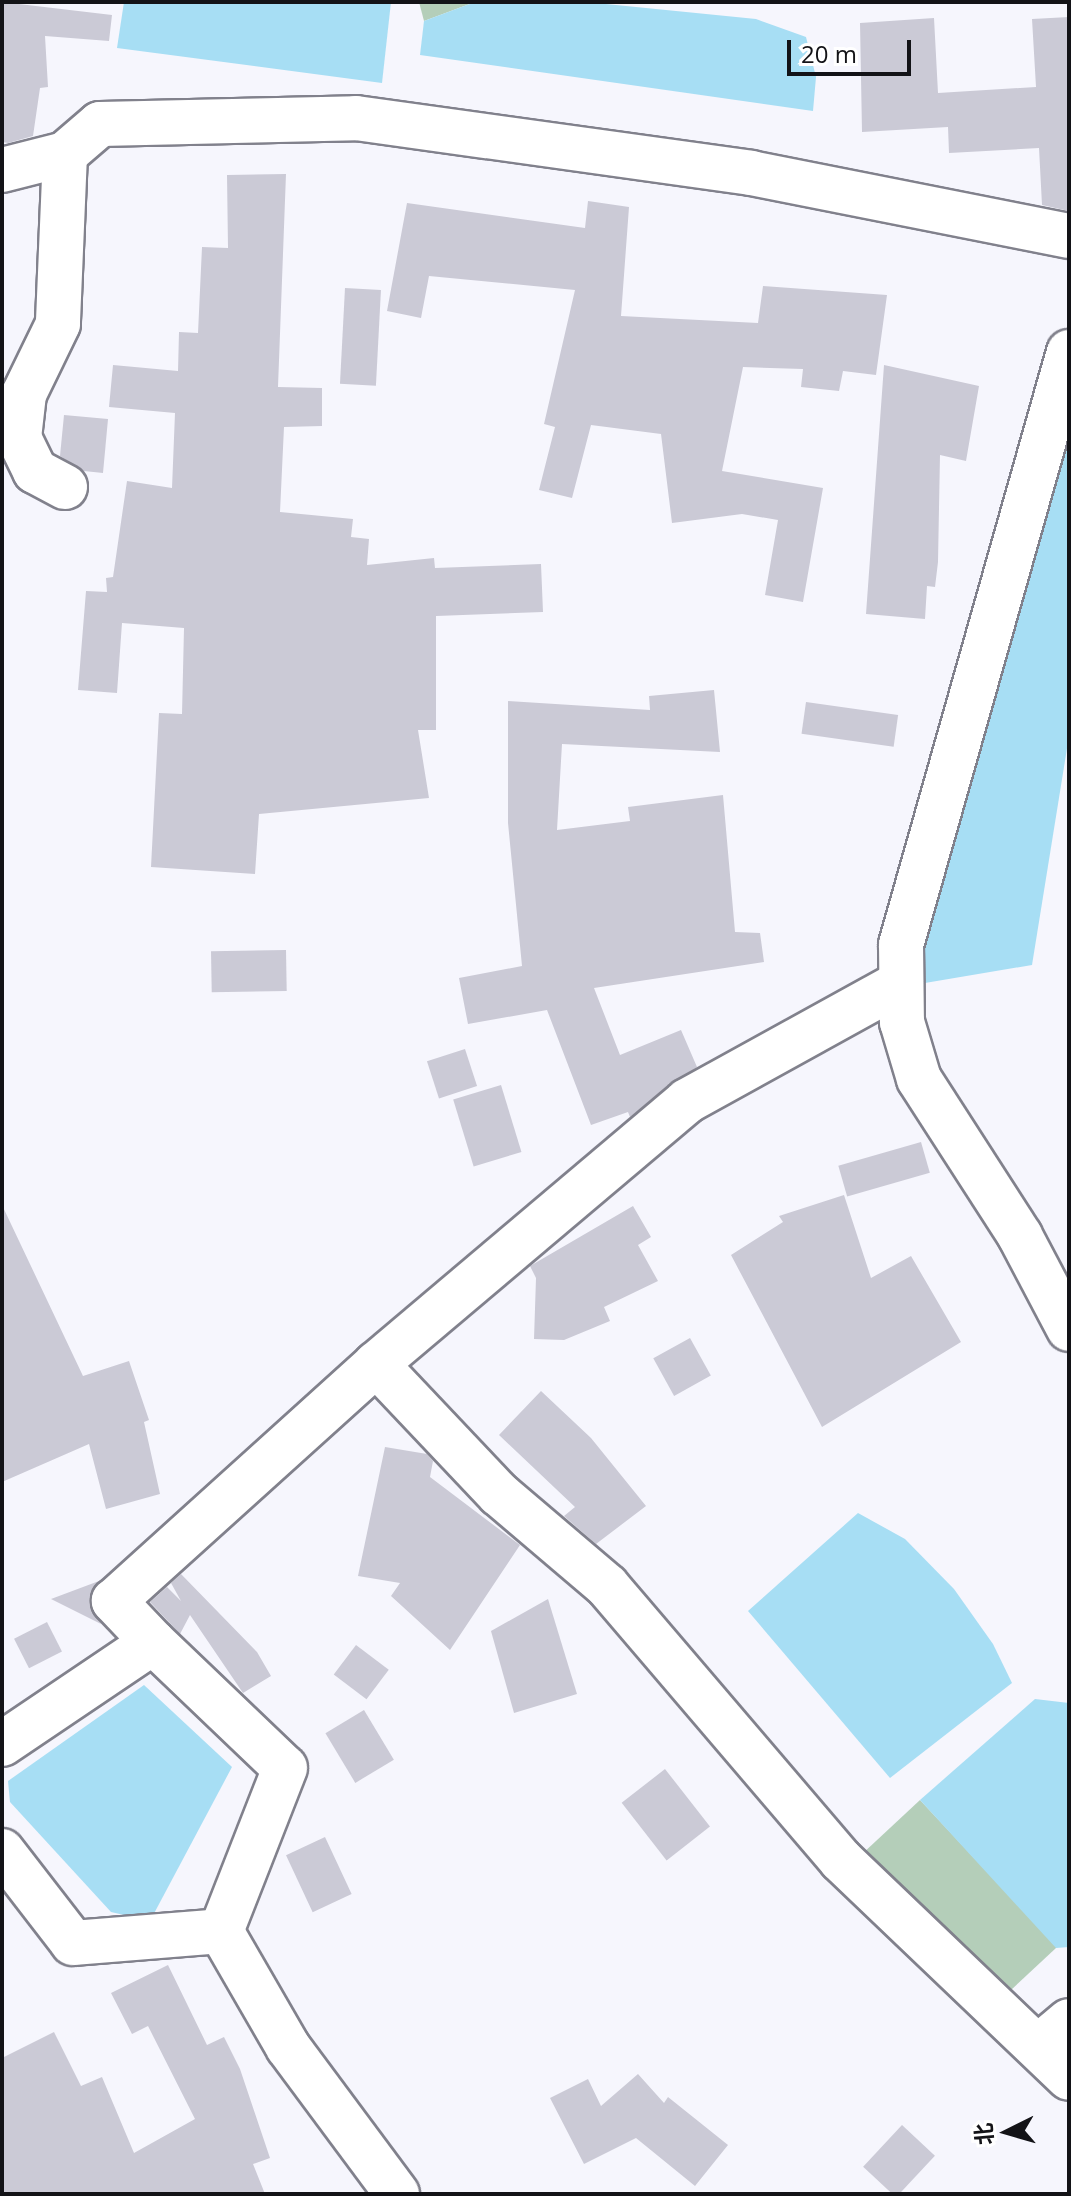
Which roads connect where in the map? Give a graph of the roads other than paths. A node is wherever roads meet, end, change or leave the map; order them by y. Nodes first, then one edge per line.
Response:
1 (65, 154) junction
2 (2, 170) edge
3 (1069, 236) edge
4 (1069, 352) edge
5 (65, 487) dead end
6 (901, 983) junction
7 (1069, 1329) edge
8 (376, 1364) junction
9 (153, 1642) junction
10 (2, 1744) edge
11 (2, 1851) edge
12 (221, 1931) junction
13 (1053, 2034) edge
14 (1069, 2078) edge
15 (397, 2194) edge

1 - 2 street
1 - 3 street
1 - 5 street
4 - 6 street
6 - 7 street
6 - 8 street
8 - 9 street
8 - 13 street
9 - 10 street
9 - 12 street
11 - 12 street
12 - 15 street
13 - 14 street

